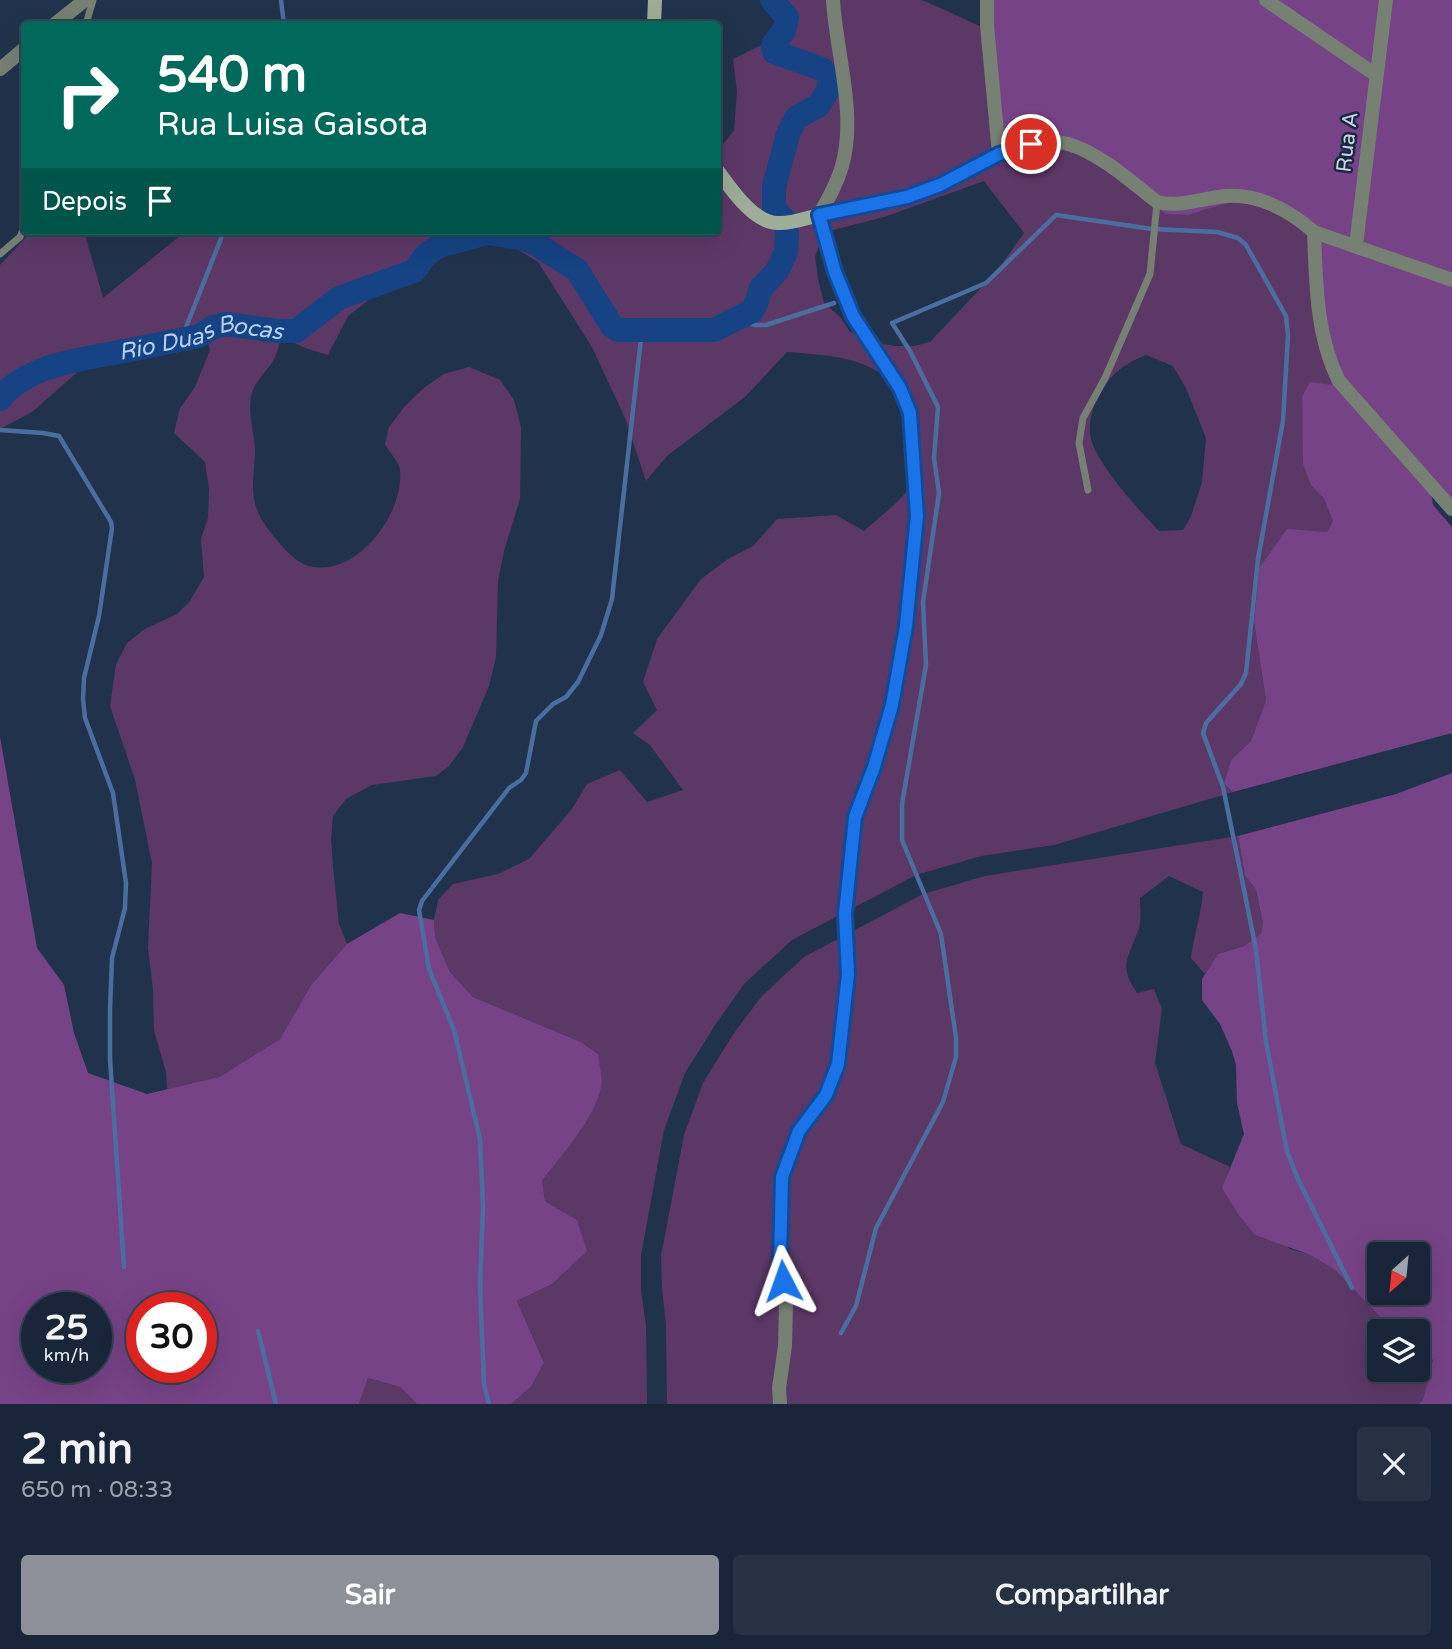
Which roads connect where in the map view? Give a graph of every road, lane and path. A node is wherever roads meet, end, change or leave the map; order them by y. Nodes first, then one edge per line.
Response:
1 (85, 0) edge
2 (93, 0) edge
3 (655, 0) edge
4 (833, 0) edge
5 (987, 0) edge
6 (1266, 0) edge
7 (1386, 0) edge
8 (59, 21) edge
9 (87, 21) edge
10 (654, 21) edge
11 (21, 52) edge
12 (0, 69) edge
13 (1376, 75) junction
14 (999, 154) junction
15 (721, 174) edge
16 (1157, 202) junction
17 (819, 215) junction
18 (1314, 232) junction
19 (21, 234) edge
20 (1356, 245) junction
21 (0, 254) edge
22 (1452, 280) edge
23 (1088, 490) dead end
24 (1452, 509) edge
25 (780, 1404) edge

1 - 8 street
2 - 9 lane
3 - 10 street
4 - 17 street
5 - 14 street
6 - 13 street
7 - 13 street, Rua A
11 - 12 street
13 - 20 street, Rua A
14 - 16 street
14 - 17 street
15 - 17 street
16 - 18 street
16 - 23 lane
17 - 25 street
18 - 20 street
18 - 24 street
19 - 21 lane
20 - 22 street

